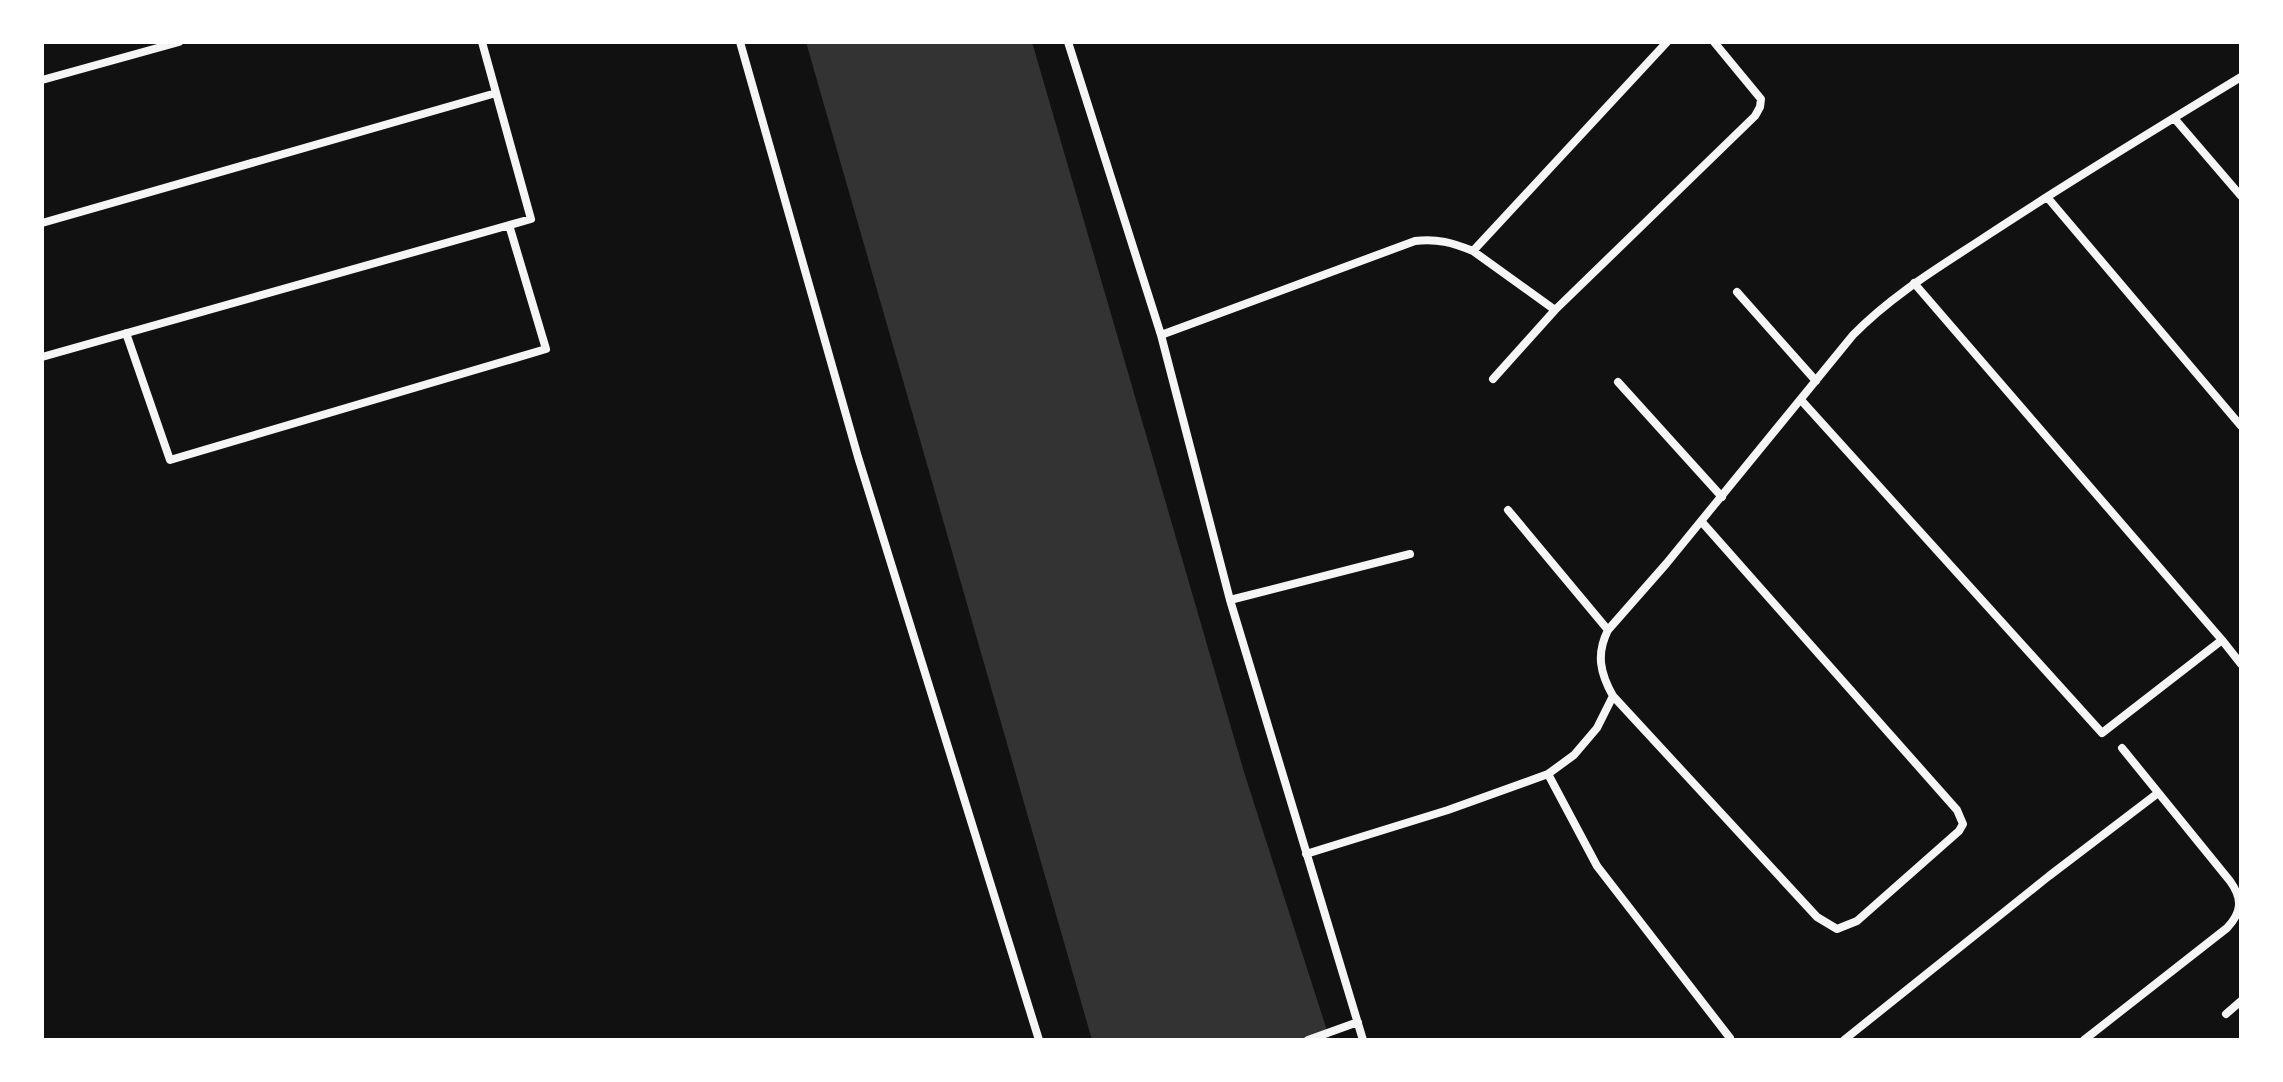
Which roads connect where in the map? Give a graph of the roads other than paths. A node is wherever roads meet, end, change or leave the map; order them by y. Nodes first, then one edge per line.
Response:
1 (179, 42) edge
2 (482, 42) edge
3 (740, 42) edge
4 (1068, 42) edge
5 (1667, 42) edge
6 (1714, 42) edge
7 (2241, 77) edge
8 (42, 80) edge
9 (496, 93) junction
10 (2174, 118) junction
11 (2241, 196) edge
12 (2047, 197) junction
13 (42, 223) edge
14 (509, 225) junction
15 (1473, 251) junction
16 (1914, 283) junction
17 (1737, 292) dead end
18 (1555, 310) junction
19 (126, 333) junction
20 (1161, 335) junction
21 (42, 357) edge
22 (1493, 379) dead end
23 (1816, 381) junction
24 (1618, 382) dead end
25 (1801, 400) junction
26 (2241, 426) edge
27 (1722, 497) junction
28 (1508, 510) dead end
29 (1701, 521) junction
30 (1410, 554) dead end
31 (1230, 600) junction
32 (1608, 630) junction
33 (2222, 640) junction
34 (2241, 664) edge
35 (1613, 696) junction
36 (2122, 748) dead end
37 (1548, 774) junction
38 (2158, 793) junction
39 (1306, 854) junction
40 (2241, 1001) edge
41 (2226, 1014) dead end
42 (1358, 1022) junction
43 (1730, 1038) dead end
44 (1039, 1040) edge
45 (1308, 1040) edge
46 (1363, 1040) edge
47 (1844, 1040) edge
48 (2084, 1040) edge

1 - 8 street
2 - 9 street
3 - 44 street
4 - 20 street
5 - 15 street
6 - 18 street
7 - 10 street
9 - 13 street
9 - 14 street
10 - 11 street
10 - 12 street
12 - 16 street
12 - 26 street
14 - 19 street
14 - 19 street
15 - 18 street
15 - 20 street
16 - 23 street
16 - 33 street
17 - 23 street
18 - 22 street
19 - 21 street
20 - 31 street
23 - 25 street
24 - 27 street
25 - 27 street
25 - 33 street
27 - 29 street
28 - 32 street
29 - 32 street
29 - 35 street
30 - 31 street
31 - 39 street
32 - 35 street
33 - 34 street
35 - 37 street
36 - 38 street
37 - 39 street
37 - 43 street
38 - 47 street
38 - 48 street
39 - 42 street
40 - 41 street
42 - 45 street
42 - 46 street

